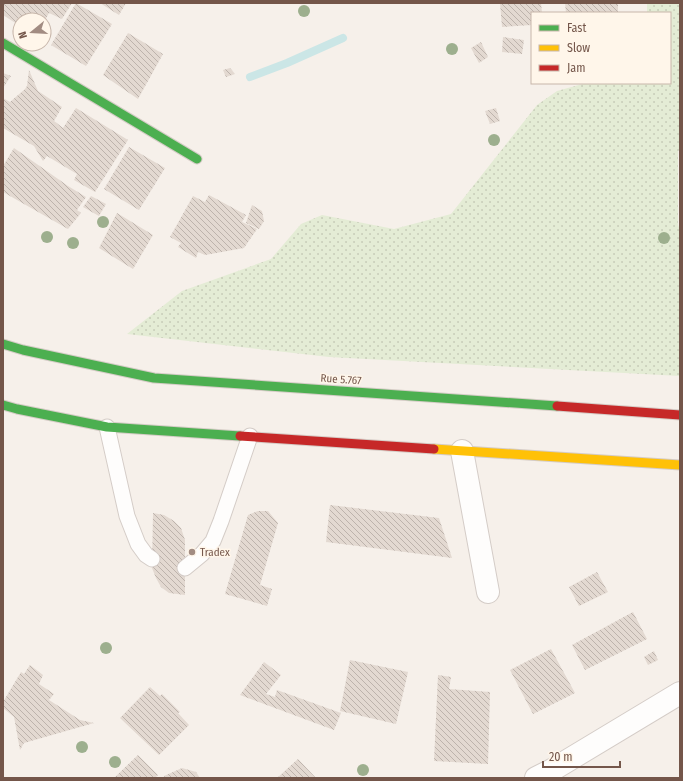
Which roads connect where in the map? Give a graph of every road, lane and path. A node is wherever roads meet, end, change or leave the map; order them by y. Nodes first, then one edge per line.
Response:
1 (3, 43) edge
2 (197, 159) dead end
3 (3, 344) edge
4 (3, 405) edge
5 (680, 415) edge
6 (108, 427) junction
7 (250, 436) junction
8 (462, 451) junction
9 (680, 465) edge
10 (152, 559) dead end
11 (185, 568) dead end
12 (488, 592) dead end
13 (680, 693) edge
14 (536, 778) edge

1 - 2 main road
3 - 5 main road, Rue 5.767
4 - 6 main road
6 - 7 main road
6 - 10 lane
7 - 8 main road
7 - 11 lane
8 - 9 main road
8 - 12 street
13 - 14 street

